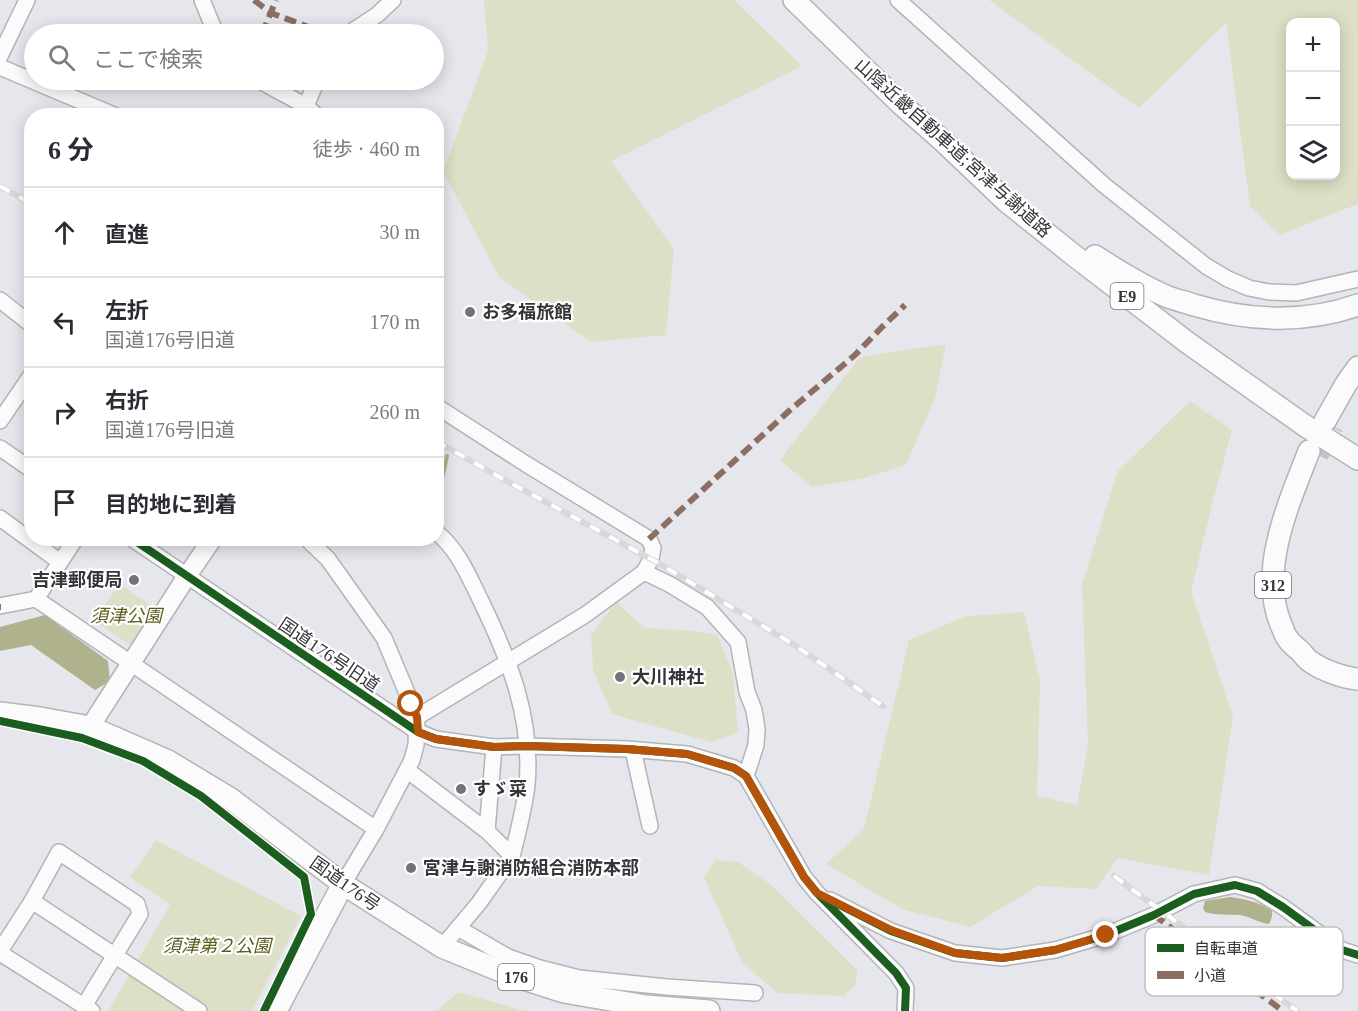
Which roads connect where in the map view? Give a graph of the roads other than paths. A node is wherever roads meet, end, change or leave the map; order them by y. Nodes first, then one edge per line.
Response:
1 (27, 0) edge
2 (202, 0) edge
3 (393, 0) edge
4 (794, 0) edge
5 (898, 0) edge
6 (212, 24) edge
7 (363, 24) edge
8 (0, 56) edge
9 (0, 67) edge
10 (24, 77) edge
11 (54, 90) edge
12 (273, 90) edge
13 (314, 90) edge
14 (97, 108) edge
15 (301, 108) edge
16 (308, 108) edge
17 (944, 142) junction
18 (1358, 279) edge
19 (0, 300) edge
20 (1358, 305) edge
21 (24, 319) edge
22 (1358, 367) edge
23 (24, 386) edge
24 (1358, 386) edge
25 (444, 411) edge
26 (0, 421) edge
27 (1322, 438) junction
28 (0, 448) edge
29 (1358, 459) edge
30 (24, 464) edge
31 (0, 518) edge
32 (24, 536) edge
33 (444, 541) edge
34 (38, 546) edge
35 (71, 546) edge
36 (143, 546) edge
37 (208, 546) edge
38 (314, 546) edge
39 (60, 562) junction
40 (644, 572) junction
41 (187, 576) junction
42 (36, 599) junction
43 (0, 606) edge
44 (509, 661) junction
45 (132, 663) junction
46 (1358, 667) edge
47 (1358, 679) edge
48 (0, 713) edge
49 (418, 725) junction
50 (90, 727) junction
51 (527, 746) junction
52 (494, 747) junction
53 (633, 750) junction
54 (408, 770) junction
55 (746, 776) junction
56 (650, 826) dead end
57 (376, 829) junction
58 (487, 831) junction
59 (512, 856) junction
60 (343, 884) junction
61 (817, 893) junction
62 (32, 901) junction
63 (1310, 927) edge
64 (458, 928) junction
65 (442, 947) junction
66 (1343, 950) edge
67 (0, 952) edge
68 (1358, 955) edge
69 (114, 956) junction
70 (555, 980) junction
71 (755, 993) dead end
72 (88, 1009) edge
73 (199, 1011) edge
74 (276, 1011) edge
75 (709, 1011) edge
76 (905, 1011) edge

1 - 8 street
2 - 6 street
3 - 7 street
4 - 17 highway, 山陰近畿自動車道;宮津与謝道路 / E9
5 - 18 street
9 - 10 street
11 - 14 street
12 - 15 street
13 - 16 street
17 - 20 highway
17 - 27 highway, 山陰近畿自動車道;宮津与謝道路 / E9
19 - 21 street
22 - 27 highway, 312
23 - 26 street
24 - 27 highway, 312
25 - 40 street
27 - 29 highway, E9
27 - 46 highway, 312
27 - 47 highway, 312
28 - 30 street
31 - 32 street
33 - 44 street
34 - 39 street
35 - 39 street
36 - 41 street, 国道176号旧道
37 - 41 main road
38 - 49 street
39 - 42 street
40 - 44 street
40 - 55 street
41 - 45 main road
41 - 49 street, 国道176号旧道
42 - 43 street
42 - 45 street
44 - 49 street
44 - 51 street
45 - 50 main road
45 - 57 street
48 - 50 highway, 国道176号 / 176
49 - 52 street, 国道176号旧道
49 - 54 street
50 - 60 highway, 国道176号 / 176
51 - 52 street, 国道176号旧道
51 - 53 street, 国道176号旧道
51 - 59 street
52 - 58 street
53 - 55 street, 国道176号旧道
53 - 56 street
54 - 57 street
54 - 58 street
55 - 61 street
57 - 60 street
58 - 59 street
59 - 64 street
60 - 65 highway, 国道176号 / 176
60 - 74 highway
61 - 63 street
61 - 76 street
62 - 67 street
62 - 69 street
62 - 69 street
64 - 65 street
64 - 70 street
65 - 70 highway, 国道176号 / 176
66 - 68 street
67 - 72 street
69 - 72 street
69 - 73 street
70 - 71 street
70 - 75 highway, 国道176号 / 176

